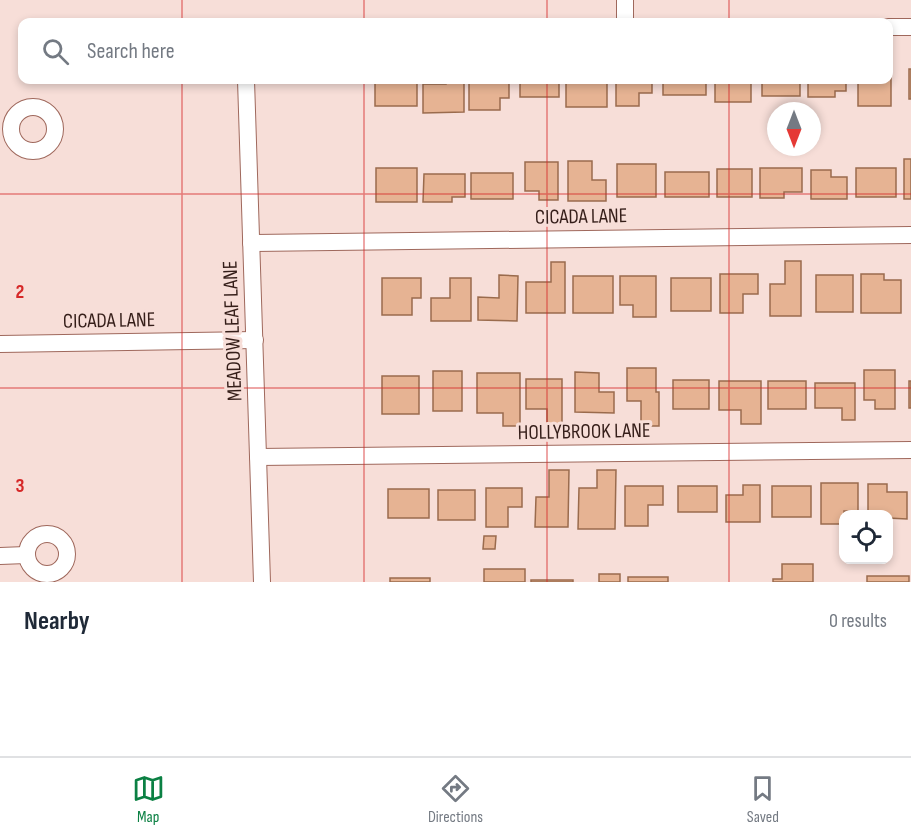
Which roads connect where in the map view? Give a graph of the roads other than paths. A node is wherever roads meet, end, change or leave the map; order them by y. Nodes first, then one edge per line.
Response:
1 (625, 0) edge
2 (625, 18) edge
3 (893, 27) edge
4 (911, 27) edge
5 (246, 84) edge
6 (911, 235) edge
7 (251, 243) junction
8 (255, 340) junction
9 (0, 344) edge
10 (911, 450) edge
11 (258, 457) junction
12 (26, 555) dead end
13 (0, 556) edge
14 (262, 582) edge

1 - 2 street
3 - 4 street
5 - 7 street, MEADOW LEAF LANE
6 - 7 street, CICADA LANE
7 - 8 street, MEADOW LEAF LANE
8 - 9 street, CICADA LANE
8 - 11 street, MEADOW LEAF LANE
10 - 11 street, HOLLYBROOK LANE
11 - 14 street, MEADOW LEAF LANE
12 - 13 street

